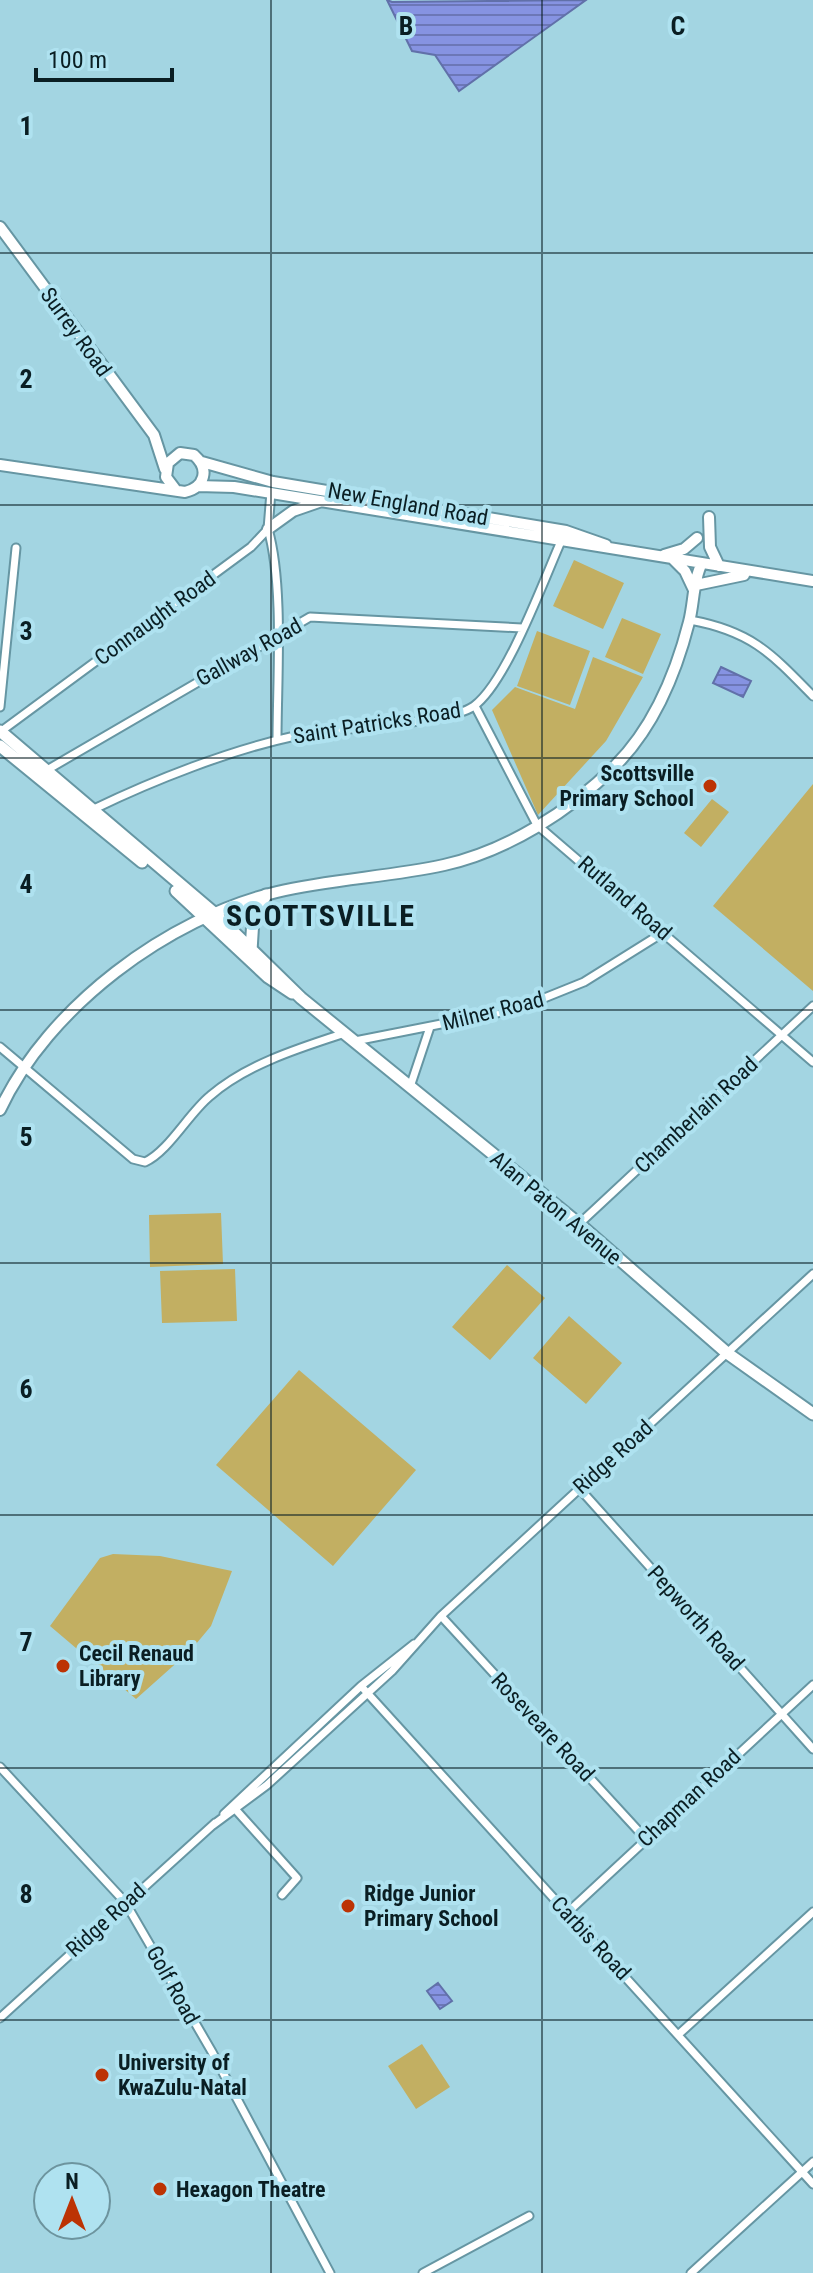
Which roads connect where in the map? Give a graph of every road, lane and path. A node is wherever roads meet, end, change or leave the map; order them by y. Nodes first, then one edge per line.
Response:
1 (0, 227) edge
2 (4, 241) edge
3 (154, 435) junction
4 (180, 453) junction
5 (202, 462) junction
6 (0, 465) edge
7 (165, 471) junction
8 (120, 482) junction
9 (273, 482) junction
10 (198, 486) junction
11 (175, 489) junction
12 (270, 495) junction
13 (321, 502) junction
14 (709, 517) dead end
15 (268, 529) junction
16 (566, 531) junction
17 (697, 538) dead end
18 (561, 542) junction
19 (613, 547) junction
20 (16, 548) dead end
21 (658, 556) junction
22 (672, 558) junction
23 (698, 566) junction
24 (719, 566) junction
25 (770, 575) junction
26 (813, 580) edge
27 (695, 588) junction
28 (690, 620) junction
29 (522, 628) junction
30 (277, 634) junction
31 (813, 696) edge
32 (475, 706) junction
33 (0, 707) edge
34 (0, 731) edge
35 (277, 740) junction
36 (0, 746) edge
37 (47, 770) junction
38 (94, 809) junction
39 (537, 825) junction
40 (266, 895) junction
41 (209, 916) junction
42 (664, 932) junction
43 (251, 951) junction
44 (301, 998) junction
45 (813, 1006) edge
46 (430, 1027) junction
47 (781, 1035) junction
48 (350, 1037) junction
49 (0, 1047) edge
50 (813, 1062) edge
51 (25, 1066) junction
52 (410, 1087) junction
53 (0, 1110) edge
54 (579, 1224) junction
55 (813, 1274) edge
56 (727, 1353) junction
57 (813, 1414) edge
58 (579, 1488) junction
59 (441, 1616) junction
60 (415, 1642) junction
61 (813, 1685) edge
62 (361, 1686) junction
63 (368, 1693) junction
64 (783, 1714) junction
65 (813, 1749) edge
66 (0, 1767) edge
67 (236, 1810) junction
68 (213, 1825) junction
69 (645, 1838) junction
70 (282, 1895) dead end
71 (125, 1902) junction
72 (813, 1912) edge
73 (567, 1913) junction
74 (0, 2018) edge
75 (679, 2034) junction
76 (813, 2162) edge
77 (802, 2172) junction
78 (813, 2184) edge
79 (529, 2216) dead end
80 (330, 2273) edge
81 (423, 2273) edge
82 (691, 2273) edge

1 - 2 street, Surrey Road
2 - 3 street, Surrey Road
3 - 4 street, Surrey Road
3 - 7 street, Surrey Road
4 - 5 street
4 - 7 street
5 - 9 street, New England Road
5 - 10 street
6 - 8 street
7 - 8 street
7 - 11 street
8 - 11 street
9 - 12 street
9 - 16 street, New England Road
10 - 11 street
10 - 12 street, New England Road
12 - 13 street, New England Road
12 - 15 street
13 - 15 street
13 - 18 street, New England Road
14 - 24 street
15 - 30 street
15 - 34 street, Connaught Road
16 - 18 street, Saint Patricks Road
16 - 19 street, New England Road
17 - 21 street
18 - 19 street, New England Road
18 - 29 street, Saint Patricks Road
19 - 21 street, New England Road
20 - 33 street
21 - 22 street, New England Road
22 - 23 street, New England Road
22 - 27 street
23 - 24 street, New England Road
23 - 27 street
24 - 25 street, New England Road
25 - 26 street, New England Road
25 - 27 street
27 - 28 street
28 - 31 street
28 - 39 street
29 - 30 street, Gallway Road
29 - 32 street, Saint Patricks Road
30 - 35 street
30 - 37 street, Gallway Road
32 - 35 street, Saint Patricks Road
32 - 39 street, Rutland Road
34 - 37 main road, Alan Paton Avenue
35 - 38 street, Saint Patricks Road
36 - 41 main road, Alan Paton Avenue
37 - 38 main road, Alan Paton Avenue
38 - 41 main road, Alan Paton Avenue
39 - 40 street
39 - 42 street, Rutland Road
40 - 41 street
40 - 43 main road
41 - 43 main road, Alan Paton Avenue
41 - 44 main road, Alan Paton Avenue
41 - 51 street
42 - 46 street, Milner Road
42 - 47 street, Rutland Road
43 - 44 main road, Alan Paton Avenue
44 - 48 main road, Alan Paton Avenue
45 - 47 street, Chamberlain Road
46 - 48 street, Milner Road
46 - 52 street
47 - 50 street, Rutland Road
47 - 54 street, Chamberlain Road
48 - 51 street, Milner Road
48 - 52 main road, Alan Paton Avenue
49 - 51 street
51 - 53 street
52 - 54 main road, Alan Paton Avenue
54 - 56 main road, Alan Paton Avenue
55 - 56 street, Ridge Road
56 - 57 main road, Alan Paton Avenue
56 - 58 street, Ridge Road
58 - 59 street, Ridge Road
58 - 64 street, Pepworth Road
59 - 60 street, Ridge Road
59 - 69 street, Roseveare Road
60 - 62 street, Ridge Road
60 - 63 street, Ridge Road
61 - 64 street, Chapman Road
62 - 63 street, Carbis Road
62 - 68 street, Ridge Road
63 - 67 street, Ridge Road
63 - 73 street, Carbis Road
64 - 65 street, Pepworth Road
64 - 69 street, Chapman Road
66 - 71 street, Golf Road
67 - 68 street, Ridge Road
67 - 70 street
68 - 71 street, Ridge Road
69 - 73 street, Chapman Road
71 - 74 street, Ridge Road
71 - 80 street, Golf Road
72 - 75 street
73 - 75 street, Carbis Road
75 - 77 street, Carbis Road
76 - 77 street
77 - 78 street, Carbis Road
77 - 82 street
79 - 81 street

